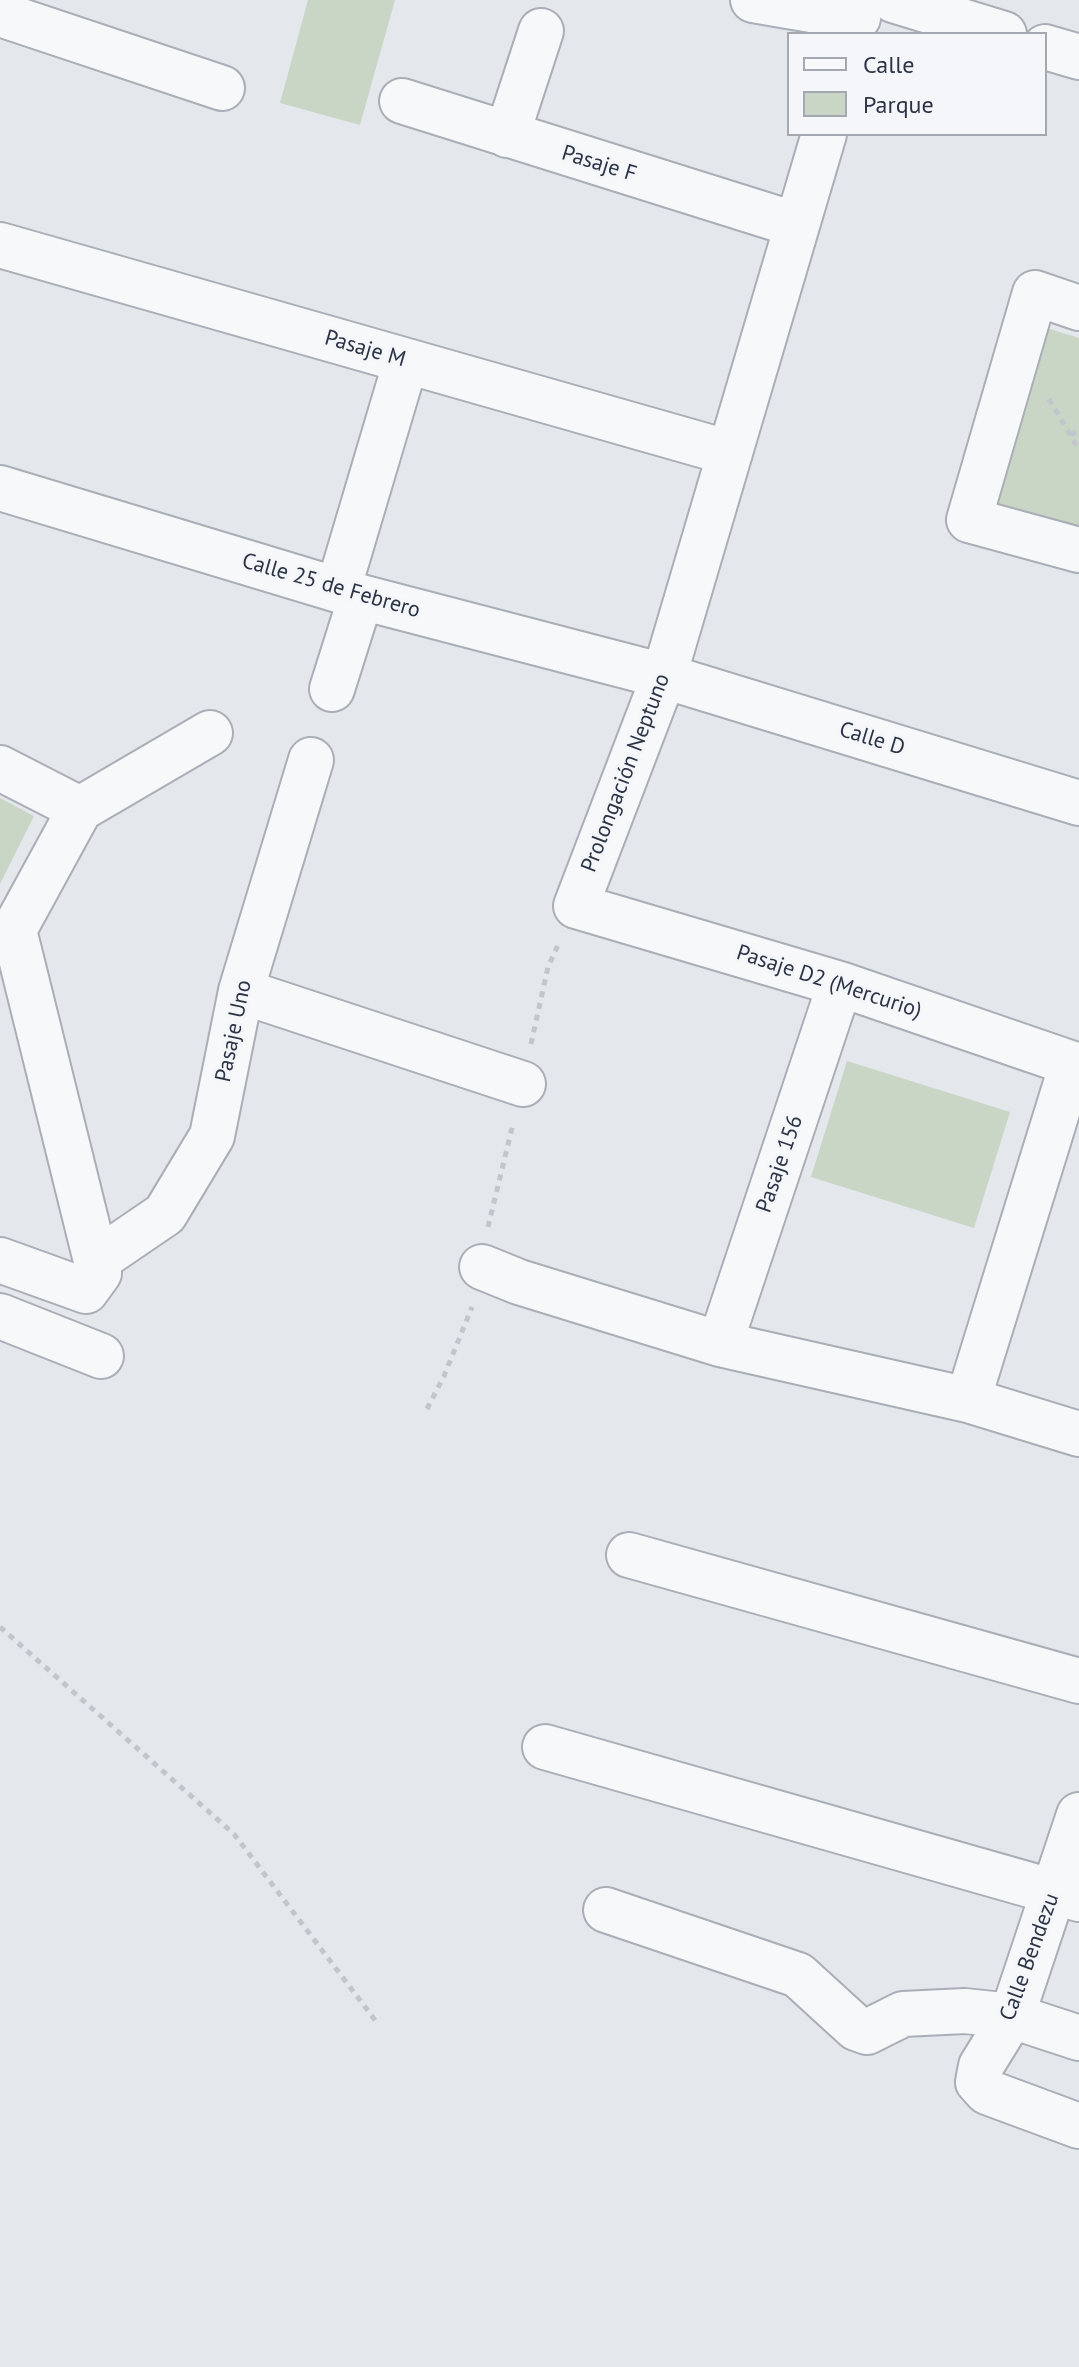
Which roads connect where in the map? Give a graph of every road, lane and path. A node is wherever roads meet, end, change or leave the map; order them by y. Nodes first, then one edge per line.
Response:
1 (753, 0) edge
2 (867, 13) edge
3 (0, 14) edge
4 (541, 31) dead end
5 (991, 32) edge
6 (1047, 48) edge
7 (1079, 57) edge
8 (222, 88) dead end
9 (402, 101) dead end
10 (507, 135) junction
11 (823, 136) edge
12 (797, 225) junction
13 (0, 245) edge
14 (1079, 308) edge
15 (406, 361) junction
16 (1043, 389) dead end
17 (1079, 430) edge
18 (1071, 435) junction
19 (1079, 450) edge
20 (730, 453) junction
21 (0, 488) edge
22 (1079, 550) edge
23 (349, 594) junction
24 (664, 676) junction
25 (332, 689) dead end
26 (210, 733) dead end
27 (311, 760) dead end
28 (0, 768) edge
29 (1079, 803) edge
30 (80, 809) junction
31 (576, 906) junction
32 (7, 927) edge
33 (840, 984) junction
34 (241, 991) junction
35 (1076, 1065) edge
36 (523, 1084) junction
37 (0, 1260) edge
38 (96, 1261) junction
39 (482, 1267) junction
40 (0, 1316) edge
41 (720, 1344) junction
42 (101, 1356) dead end
43 (968, 1400) junction
44 (427, 1409) dead end
45 (1079, 1434) edge
46 (629, 1555) dead end
47 (0, 1627) edge
48 (1079, 1681) edge
49 (545, 1747) dead end
50 (1079, 1815) edge
51 (1067, 1895) edge
52 (606, 1910) dead end
53 (1012, 2016) junction
54 (378, 2024) dead end
55 (1079, 2038) edge
56 (1079, 2126) edge

1 - 2 street
2 - 5 street
3 - 8 street
4 - 10 street
6 - 7 street
9 - 10 street, Pasaje F
10 - 12 street, Pasaje F
11 - 12 street, Prolongación Neptuno
12 - 20 street, Prolongación Neptuno
13 - 15 street, Pasaje M
14 - 22 street
15 - 20 street, Pasaje M
15 - 23 street
16 - 18 path
17 - 18 path
18 - 19 path
20 - 24 street, Prolongación Neptuno
21 - 23 street, Calle 25 de Febrero
23 - 24 street, Calle 25 de Febrero
23 - 25 street
24 - 29 street, Calle D
24 - 31 street, Prolongación Neptuno
26 - 30 street
27 - 34 street, Pasaje Uno
28 - 30 street
30 - 32 street
31 - 33 street, Pasaje D2 (Mercurio)
31 - 36 path
32 - 38 street
33 - 35 street, Pasaje D2 (Mercurio)
33 - 41 street, Pasaje 156
34 - 36 street
34 - 38 street, Pasaje Uno
35 - 43 street
36 - 39 path
37 - 38 street
39 - 41 street
39 - 44 path
40 - 42 street
41 - 43 street
43 - 45 street
46 - 48 street
47 - 54 path
49 - 51 street
50 - 51 street, Calle Bendezu
51 - 53 street, Calle Bendezu
52 - 53 street
53 - 55 street
53 - 56 street, Calle Bendezu

